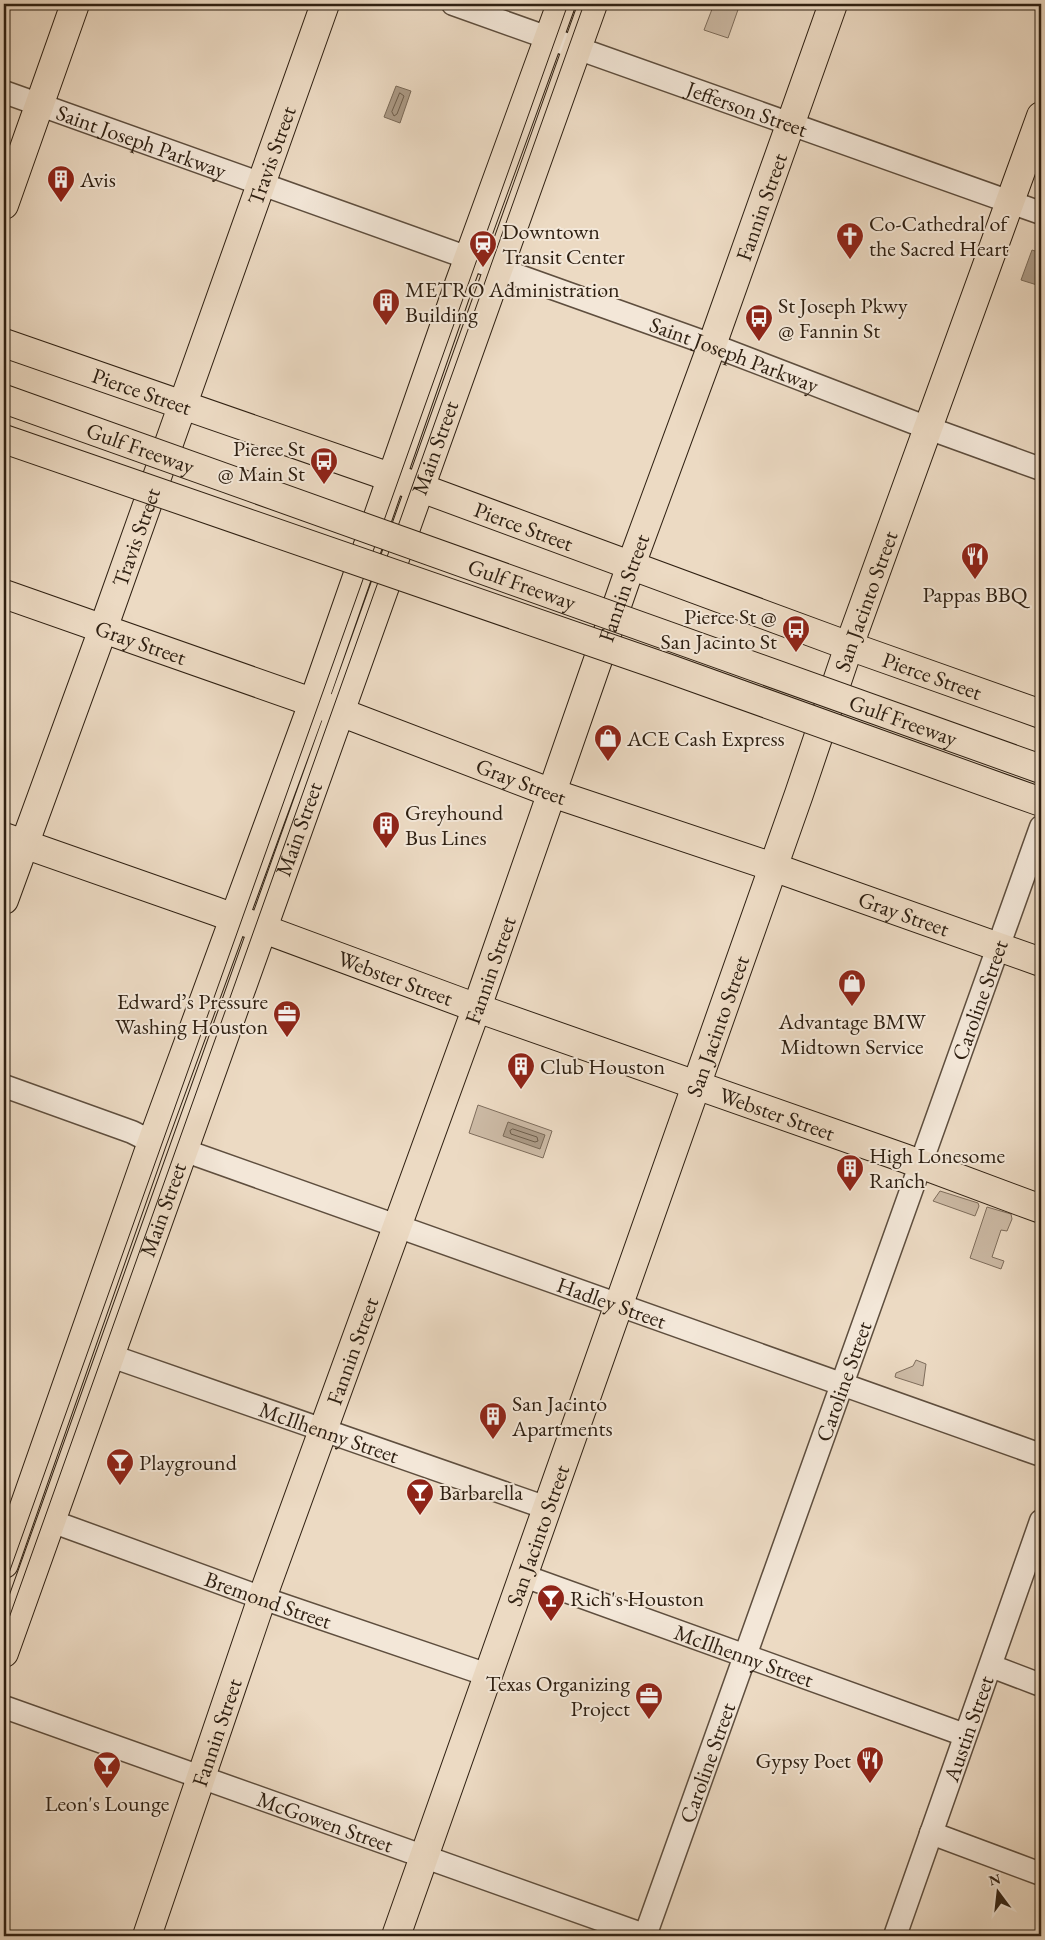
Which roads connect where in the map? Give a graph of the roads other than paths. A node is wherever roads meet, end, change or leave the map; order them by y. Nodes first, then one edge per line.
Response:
1 (75, 4) edge
2 (325, 4) edge
3 (453, 4) edge
4 (561, 4) edge
5 (593, 4) edge
6 (833, 4) edge
7 (549, 38) junction
8 (577, 48) junction
9 (4, 92) edge
10 (39, 104) junction
11 (1041, 116) edge
12 (790, 123) junction
13 (260, 185) junction
14 (1010, 202) junction
15 (4, 205) edge
16 (1041, 213) edge
17 (468, 259) junction
18 (497, 270) junction
19 (4, 343) edge
20 (712, 345) junction
21 (4, 399) edge
22 (182, 404) junction
23 (928, 428) junction
24 (4, 440) edge
25 (1041, 469) edge
26 (392, 478) junction
27 (420, 488) junction
28 (631, 565) junction
29 (4, 594) edge
30 (103, 629) junction
31 (849, 646) junction
32 (313, 703) junction
33 (340, 712) junction
34 (1041, 714) edge
35 (1041, 769) edge
36 (552, 794) junction
37 (1041, 802) edge
38 (1041, 827) edge
39 (14, 840) edge
40 (773, 867) junction
41 (4, 900) edge
42 (234, 918) junction
43 (263, 929) junction
44 (999, 947) junction
45 (1041, 962) edge
46 (477, 1008) junction
47 (696, 1085) junction
48 (4, 1086) edge
49 (152, 1142) junction
50 (183, 1150) junction
51 (920, 1166) junction
52 (1041, 1209) edge
53 (398, 1226) junction
54 (618, 1304) junction
55 (111, 1356) junction
56 (842, 1384) junction
57 (325, 1430) junction
58 (1041, 1455) edge
59 (547, 1508) junction
60 (51, 1521) junction
61 (1041, 1521) edge
62 (4, 1564) edge
63 (524, 1576) junction
64 (262, 1598) junction
65 (4, 1653) edge
66 (746, 1658) junction
67 (991, 1666) junction
68 (488, 1675) junction
69 (1041, 1685) edge
70 (4, 1707) edge
71 (965, 1735) junction
72 (201, 1777) junction
73 (931, 1833) junction
74 (424, 1857) junction
75 (1041, 1874) edge
76 (147, 1936) edge
77 (396, 1936) edge
78 (646, 1936) edge
79 (895, 1936) edge

1 - 10 main road
2 - 13 main road, Travis Street
3 - 7 street, Jefferson Street
4 - 7 main road, Main Street
5 - 8 main road, Main Street
6 - 12 main road, Fannin Street
7 - 8 street, Jefferson Street
7 - 17 main road, Main Street
8 - 12 street, Jefferson Street
8 - 18 main road, Main Street
9 - 10 street, Saint Joseph Parkway
10 - 13 street, Saint Joseph Parkway
10 - 15 main road
11 - 14 main road, San Jacinto Street
12 - 14 street, Jefferson Street
12 - 20 main road, Fannin Street
13 - 17 street, Saint Joseph Parkway
13 - 22 main road, Travis Street
14 - 16 street, Jefferson Street
14 - 23 main road, San Jacinto Street
17 - 18 street, Saint Joseph Parkway
17 - 26 main road, Main Street
18 - 20 street, Saint Joseph Parkway
18 - 27 main road, Main Street
19 - 22 main road, Pierce Street
20 - 23 street, Saint Joseph Parkway
20 - 28 main road, Fannin Street
21 - 35 main road, Gulf Freeway, bridge
22 - 26 main road, Pierce Street
22 - 30 main road, Travis Street
23 - 25 street, Saint Joseph Parkway
23 - 31 main road, San Jacinto Street
24 - 37 main road, Gulf Freeway, bridge
26 - 27 main road, Pierce Street
26 - 32 main road, Main Street
27 - 28 main road, Pierce Street
27 - 33 main road, Main Street
28 - 31 main road, Pierce Street
28 - 36 main road, Fannin Street
29 - 30 main road, Gray Street
30 - 32 main road, Gray Street
30 - 39 main road, Travis Street
31 - 34 main road, Pierce Street
31 - 40 main road, San Jacinto Street
32 - 33 main road, Gray Street
32 - 42 main road, Main Street
33 - 36 main road, Gray Street
33 - 43 main road, Main Street
36 - 40 main road, Gray Street
36 - 46 main road, Fannin Street
38 - 44 street, Caroline Street
39 - 41 main road, Travis Street
39 - 42 main road, Webster Street
40 - 44 main road, Gray Street
40 - 47 main road, San Jacinto Street
42 - 43 main road, Webster Street
42 - 49 main road, Main Street
43 - 46 main road, Webster Street
43 - 50 main road, Main Street
44 - 45 main road, Gray Street
44 - 51 street, Caroline Street
46 - 47 main road, Webster Street
46 - 53 main road, Fannin Street
47 - 51 main road, Webster Street
47 - 54 main road, San Jacinto Street
48 - 49 street
49 - 62 main road, Main Street
50 - 53 street, Hadley Street
50 - 55 main road, Main Street
51 - 52 main road, Webster Street
51 - 56 street, Caroline Street
53 - 54 street, Hadley Street
53 - 57 main road, Fannin Street
54 - 56 street, Hadley Street
54 - 59 main road, San Jacinto Street
55 - 57 street, McIlhenny Street
55 - 60 main road, Main Street
56 - 58 street, Hadley Street
56 - 66 street, Caroline Street
57 - 59 street, McIlhenny Street
57 - 64 main road, Fannin Street
59 - 63 main road, San Jacinto Street
60 - 64 street, Bremond Street
60 - 65 main road, Main Street
61 - 67 street, Austin Street
63 - 66 street, McIlhenny Street
63 - 68 main road, San Jacinto Street
64 - 68 street, Bremond Street
64 - 72 main road, Fannin Street
66 - 71 street, McIlhenny Street
66 - 78 street, Caroline Street
67 - 69 street
67 - 71 street, Austin Street
68 - 74 main road, San Jacinto Street
70 - 72 street, McGowen Street
71 - 73 street, Austin Street
72 - 74 street, McGowen Street
72 - 76 main road, Fannin Street
73 - 75 street
73 - 79 street, Austin Street
74 - 77 main road, San Jacinto Street
74 - 78 street, McGowen Street

